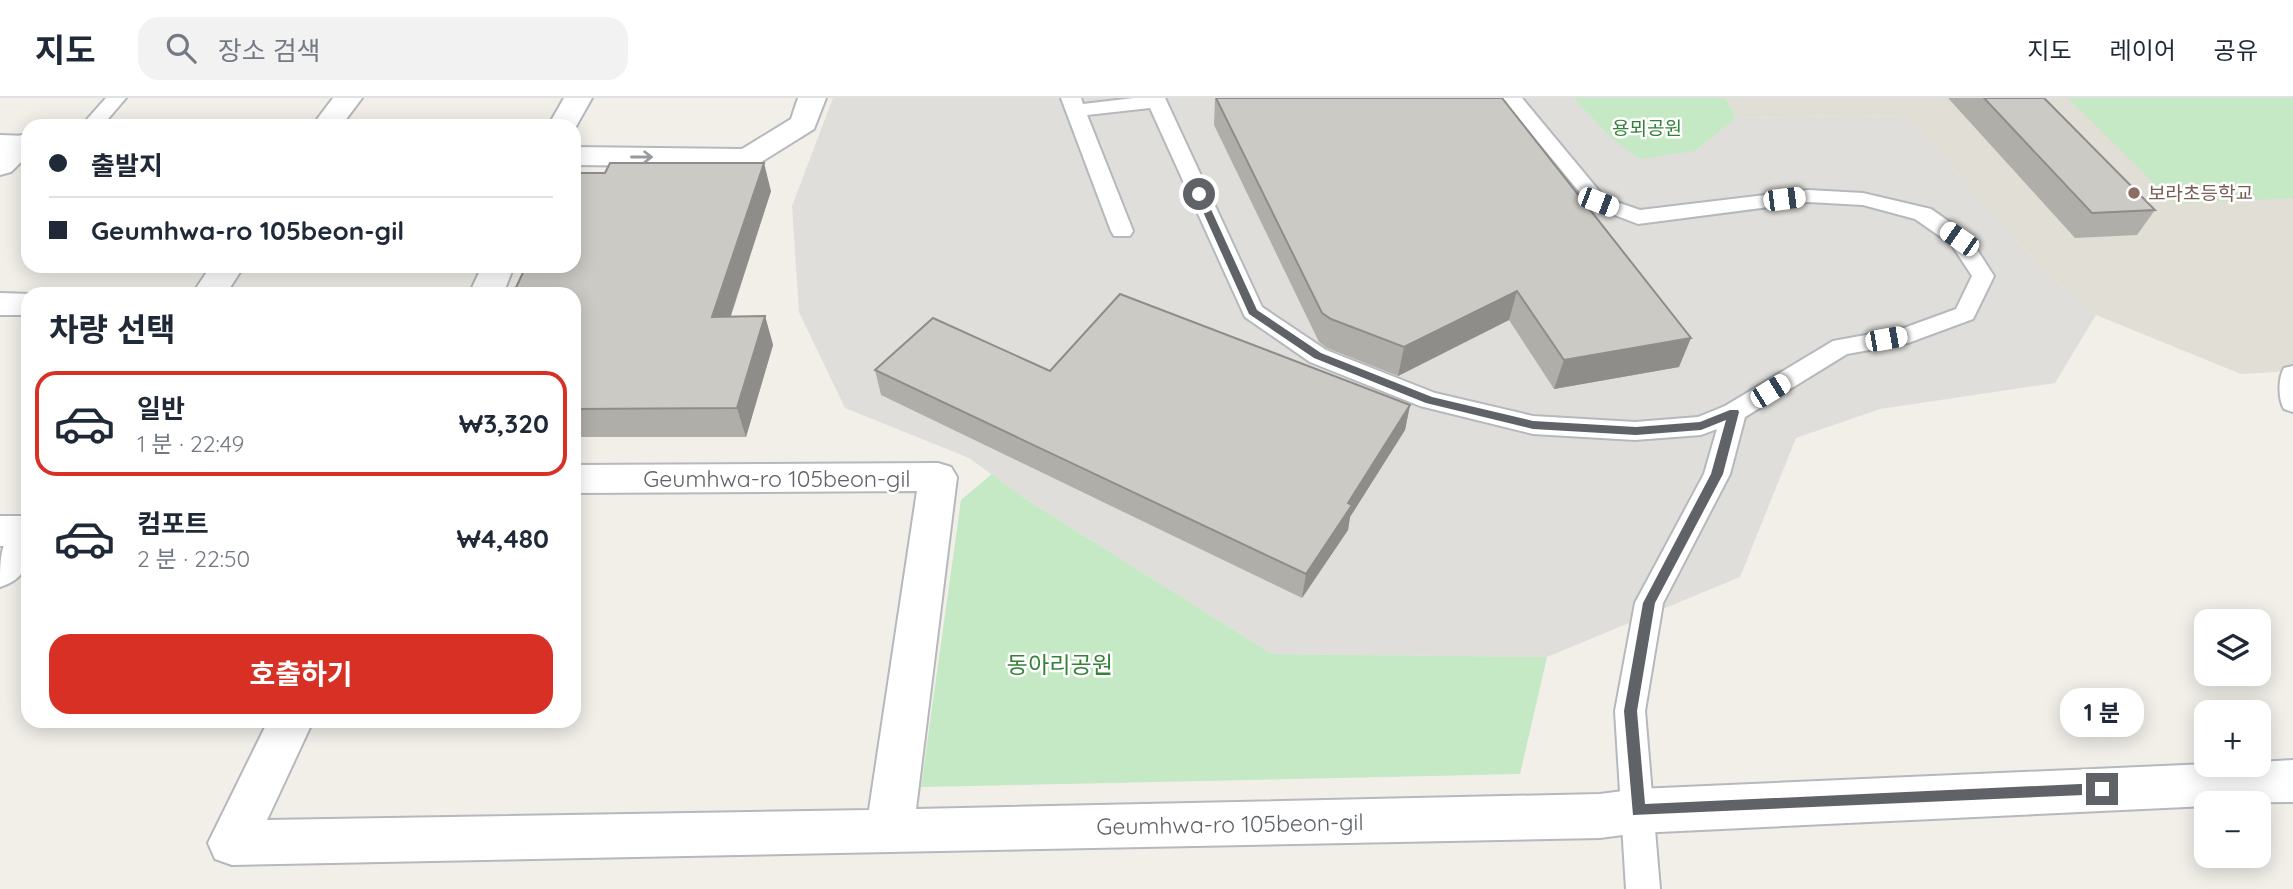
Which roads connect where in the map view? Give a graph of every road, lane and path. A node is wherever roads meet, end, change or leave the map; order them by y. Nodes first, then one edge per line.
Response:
1 (116, 98) edge
2 (348, 98) edge
3 (578, 98) edge
4 (812, 98) edge
5 (1512, 98) edge
6 (1155, 99) edge
7 (1073, 105) edge
8 (97, 119) edge
9 (332, 119) edge
10 (566, 119) edge
11 (17, 144) edge
12 (581, 156) edge
13 (0, 166) edge
14 (1122, 231) dead end
15 (0, 304) edge
16 (21, 304) edge
17 (2293, 374) edge
18 (2293, 403) edge
19 (1734, 412) junction
20 (581, 479) edge
21 (0, 531) edge
22 (21, 533) edge
23 (21, 543) edge
24 (0, 571) edge
25 (288, 728) edge
26 (2293, 780) edge
27 (1638, 811) junction
28 (889, 832) junction
29 (1643, 889) edge

1 - 8 lane
2 - 9 street
3 - 10 street
12 -> 4 street
5 - 19 lane
6 - 7 lane
6 - 19 lane
7 - 14 lane
11 - 13 street
15 - 16 street
17 - 18 lane
19 - 27 lane
20 - 28 street, Geumhwa-ro 105beon-gil
21 - 22 street
23 - 24 street
25 - 28 street
26 - 27 street, Geumhwa-ro 105beon-gil
27 - 28 street, Geumhwa-ro 105beon-gil
27 - 29 lane

